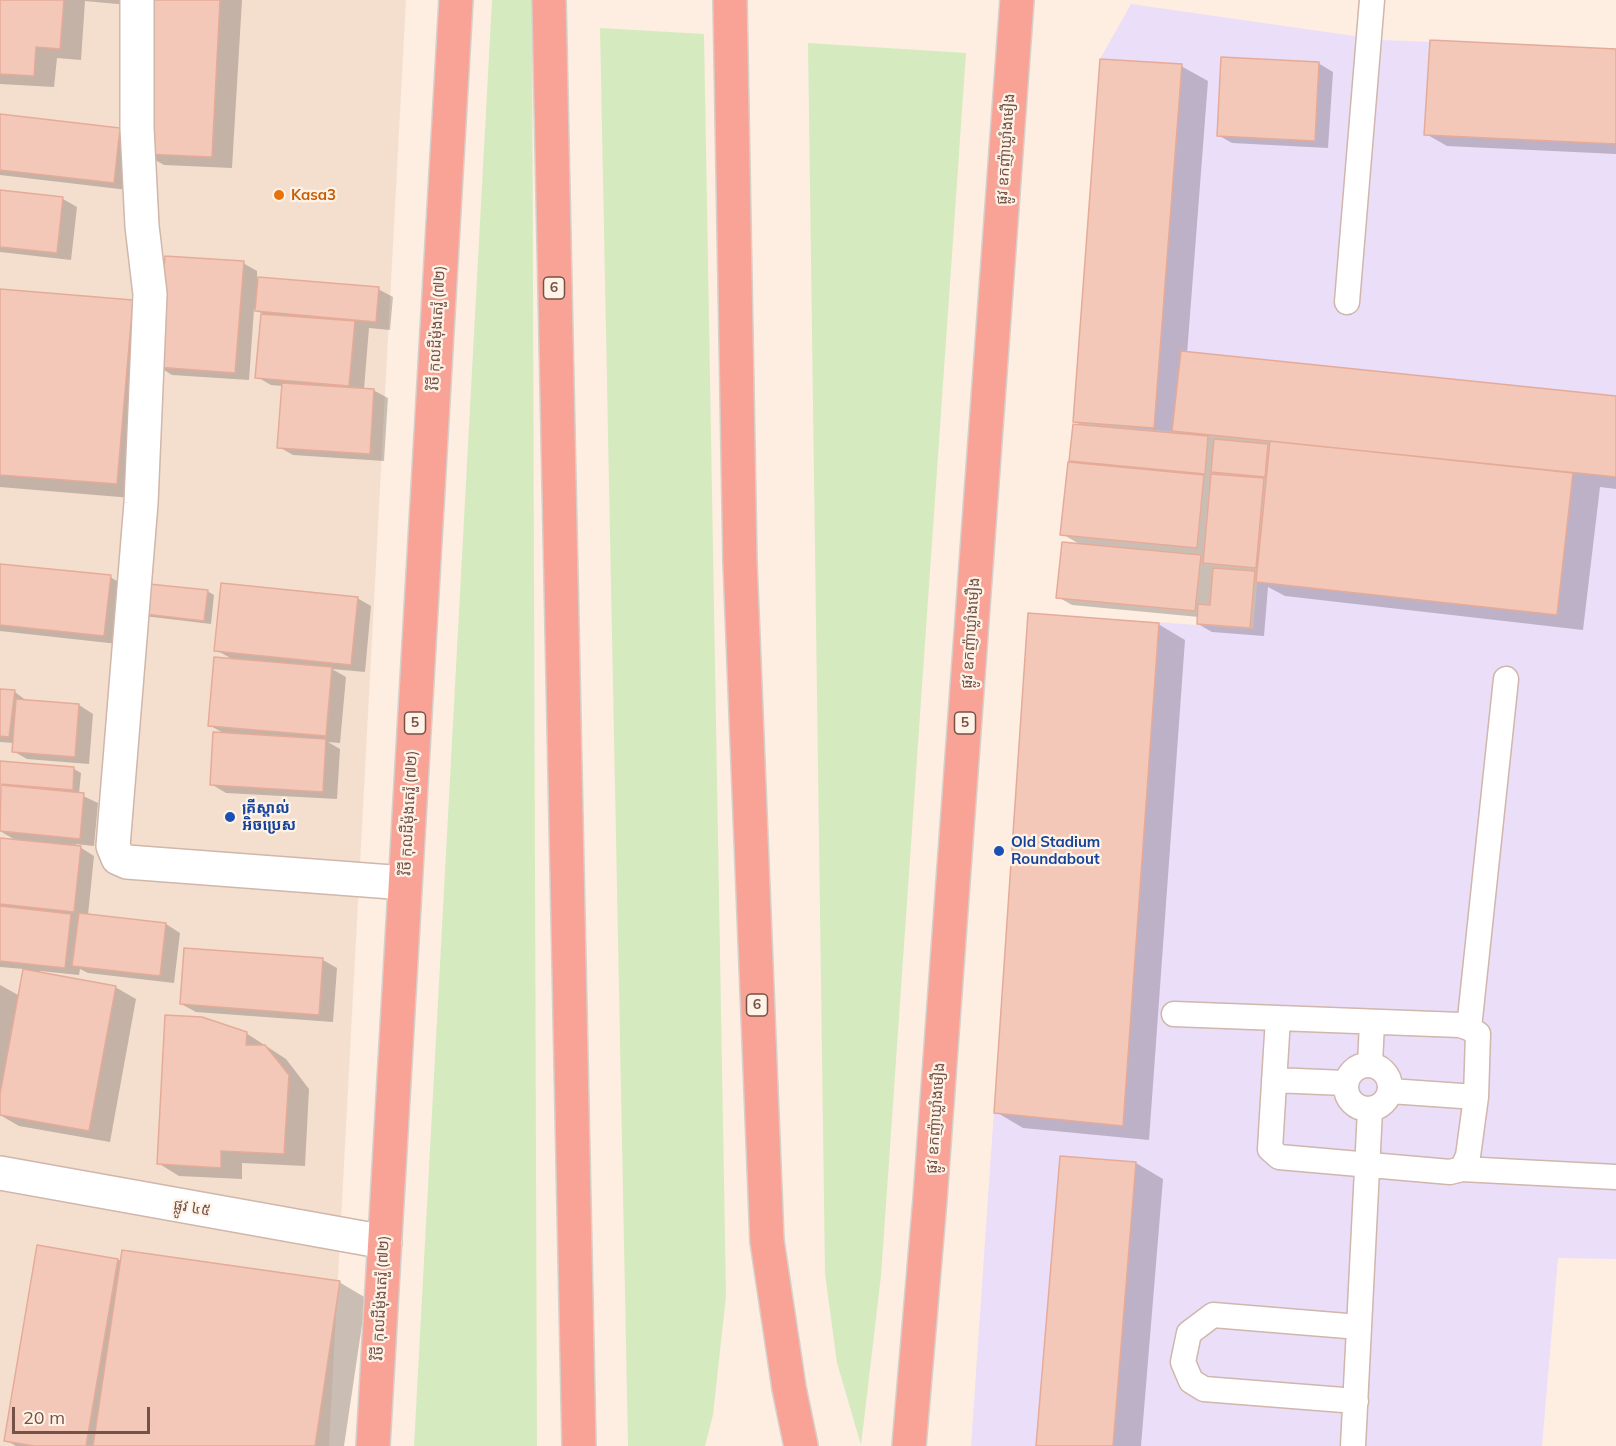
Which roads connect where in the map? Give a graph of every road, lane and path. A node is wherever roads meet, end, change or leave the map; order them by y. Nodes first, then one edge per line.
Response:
1 (137, 0) edge
2 (456, 0) edge
3 (549, 0) edge
4 (730, 0) edge
5 (1017, 0) edge
6 (1372, 0) edge
7 (1347, 302) dead end
8 (1506, 679) dead end
9 (405, 883) junction
10 (1174, 1014) dead end
11 (1278, 1018) junction
12 (1372, 1023) junction
13 (1469, 1028) junction
14 (1370, 1064) junction
15 (1274, 1080) junction
16 (1345, 1083) junction
17 (1390, 1091) junction
18 (1476, 1097) junction
19 (1370, 1110) junction
20 (1369, 1165) junction
21 (1462, 1169) junction
22 (0, 1173) edge
23 (1616, 1177) edge
24 (385, 1242) junction
25 (1359, 1327) junction
26 (1356, 1401) junction
27 (372, 1446) edge
28 (579, 1446) edge
29 (801, 1446) edge
30 (909, 1446) edge
31 (1353, 1446) edge

1 - 9 street
2 - 9 highway, វិថី កុលដឺម៉ុងតេរ៉ួ (៧២) / 5
3 - 28 highway, 6
4 - 29 highway, 6
5 - 30 highway, ផ្លូវ ឧកញ៉ាឃ្លាំងមឿង / 5
6 - 7 lane
8 - 13 lane
9 - 24 highway, វិថី កុលដឺម៉ុងតេរ៉ួ (៧២) / 5
10 - 11 lane
11 - 12 lane
11 - 15 lane
12 - 13 lane
12 - 14 lane
13 - 18 lane
14 - 16 lane
14 - 17 lane
15 - 16 lane
15 - 20 lane
16 - 19 lane
17 - 18 lane
17 - 19 lane
18 - 21 lane
19 - 20 lane
20 - 21 lane
20 - 25 lane
21 - 23 lane
22 - 24 street, ផ្លូវ ៤៥
24 - 27 highway, វិថី កុលដឺម៉ុងតេរ៉ួ (៧២) / 5
25 - 26 lane
25 - 26 lane
26 - 31 lane

